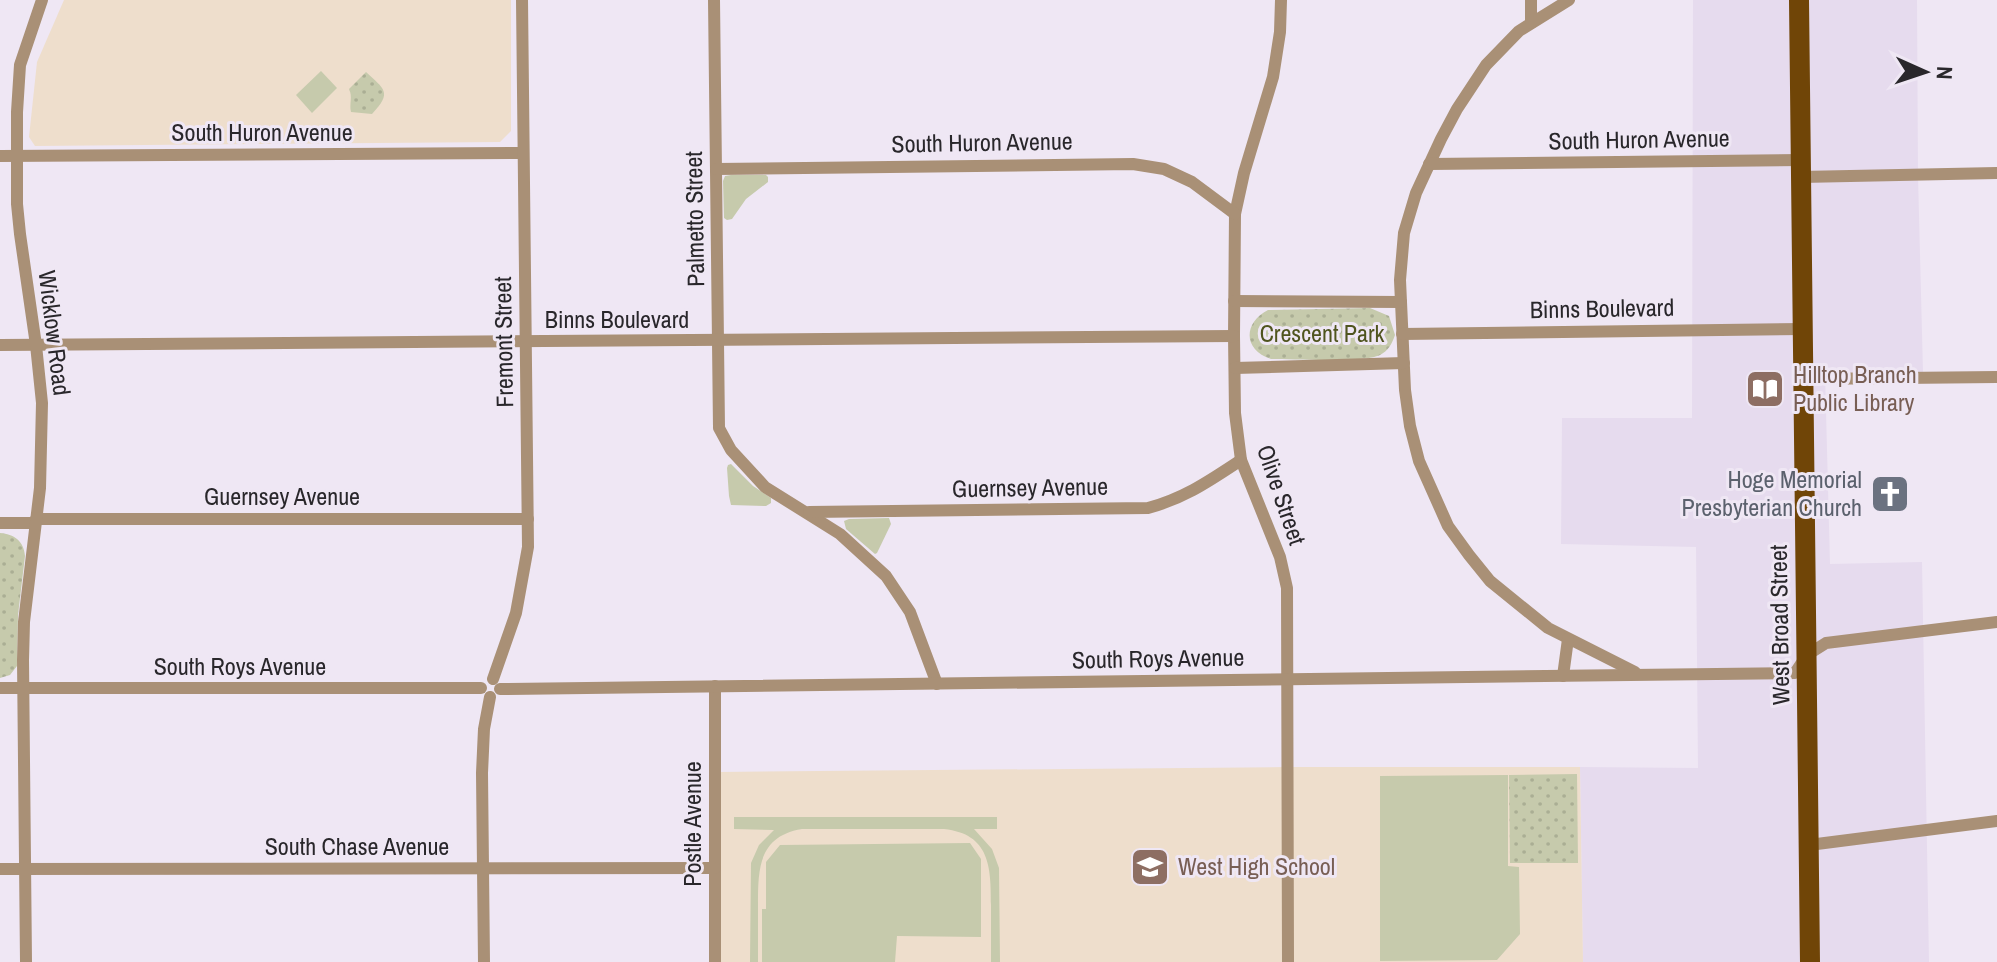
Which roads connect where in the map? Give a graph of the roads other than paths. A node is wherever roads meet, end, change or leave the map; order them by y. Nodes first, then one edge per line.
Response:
1 (42, 0) edge
2 (522, 0) edge
3 (714, 0) edge
4 (1281, 0) edge
5 (1531, 0) edge
6 (1569, 0) edge
7 (1799, 0) edge
8 (1531, 23) junction
9 (523, 153) junction
10 (0, 156) edge
11 (17, 156) junction
12 (1429, 164) junction
13 (1801, 168) junction
14 (716, 169) junction
15 (1997, 173) edge
16 (1235, 214) junction
17 (1234, 301) junction
18 (1401, 302) junction
19 (1803, 329) junction
20 (1402, 334) junction
21 (1234, 336) junction
22 (718, 341) junction
23 (526, 343) junction
24 (0, 345) edge
25 (36, 345) junction
26 (1404, 363) junction
27 (1235, 368) junction
28 (1997, 377) edge
29 (1804, 379) junction
30 (1241, 460) junction
31 (806, 512) junction
32 (528, 519) junction
33 (36, 521) junction
34 (0, 523) edge
35 (1997, 622) edge
36 (1568, 639) junction
37 (1807, 655) junction
38 (1638, 674) junction
39 (1563, 676) junction
40 (1288, 680) junction
41 (937, 684) junction
42 (715, 686) junction
43 (0, 688) edge
44 (491, 688) junction
45 (23, 689) junction
46 (1997, 821) edge
47 (1809, 845) junction
48 (483, 868) junction
49 (715, 868) junction
50 (0, 869) edge
51 (25, 869) junction
52 (26, 962) edge
53 (484, 962) edge
54 (715, 962) edge
55 (1288, 962) edge
56 (1810, 962) edge

1 - 11 street, Wicklow Road
2 - 9 street, Fremont Street
3 - 14 street, Palmetto Street
4 - 16 street, Olive Street
5 - 8 street
6 - 8 street
7 - 13 main road, West Broad Street
8 - 12 street
9 - 11 street, South Huron Avenue
9 - 23 street, Fremont Street
10 - 11 street, South Huron Avenue
11 - 25 street, Wicklow Road
12 - 13 street, South Huron Avenue
12 - 18 street
13 - 15 street, South Huron Avenue
13 - 19 main road, West Broad Street
14 - 16 street, South Huron Avenue
14 - 22 street, Palmetto Street
16 - 17 street, Olive Street
17 - 18 street
17 - 21 street, Olive Street
18 - 20 street
19 - 20 street, Binns Boulevard
19 - 29 main road, West Broad Street
20 - 26 street
21 - 22 street, Binns Boulevard
21 - 27 street, Olive Street
22 - 23 street, Binns Boulevard
22 - 31 street, Palmetto Street
23 - 25 street, Binns Boulevard
23 - 32 street, Fremont Street
24 - 25 street, Binns Boulevard
25 - 33 street, Wicklow Road
26 - 27 street
26 - 36 street
27 - 30 street, Olive Street
28 - 29 street
29 - 37 main road, West Broad Street
30 - 31 street, Guernsey Avenue
30 - 40 street, Olive Street
31 - 41 street, Palmetto Street
32 - 33 street, Guernsey Avenue
32 - 44 street, Fremont Street
33 - 34 street, Guernsey Avenue
33 - 45 street, Wicklow Road
35 - 37 street
36 - 38 street
36 - 39 street
37 - 38 street, South Roys Avenue
37 - 47 main road, West Broad Street
38 - 39 street, South Roys Avenue
39 - 40 street, South Roys Avenue
40 - 41 street, South Roys Avenue
40 - 55 street, Olive Street
41 - 42 street, South Roys Avenue
42 - 44 street, South Roys Avenue
42 - 49 street, Postle Avenue
43 - 45 street, South Roys Avenue
44 - 45 street, South Roys Avenue
44 - 48 street, Fremont Street
45 - 51 street, Wicklow Road
46 - 47 street
47 - 56 main road, West Broad Street
48 - 49 street, South Chase Avenue
48 - 51 street, South Chase Avenue
48 - 53 street, Fremont Street
49 - 54 street, Postle Avenue
50 - 51 street, South Chase Avenue
51 - 52 street, Wicklow Road

